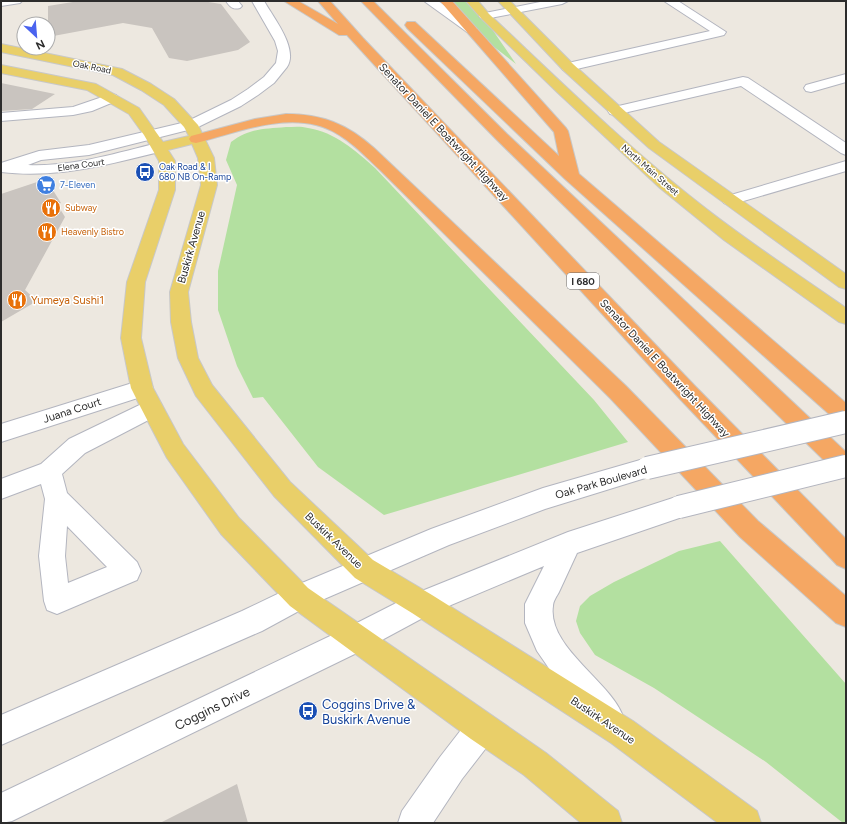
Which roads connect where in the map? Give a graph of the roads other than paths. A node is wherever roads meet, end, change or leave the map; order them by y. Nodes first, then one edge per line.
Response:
1 (258, 1) edge
2 (290, 1) edge
3 (324, 1) edge
4 (367, 1) edge
5 (430, 1) edge
6 (446, 1) edge
7 (472, 1) edge
8 (562, 1) edge
9 (670, 1) edge
10 (508, 6) edge
11 (485, 16) junction
12 (404, 17) dead end
13 (471, 29) junction
14 (358, 41) junction
15 (1, 48) edge
16 (568, 67) junction
17 (1, 68) edge
18 (846, 78) edge
19 (811, 88) dead end
20 (111, 98) junction
21 (615, 111) junction
22 (1, 117) edge
23 (193, 132) junction
24 (155, 141) junction
25 (846, 150) edge
26 (846, 166) edge
27 (1, 168) edge
28 (571, 176) junction
29 (730, 200) junction
30 (846, 283) edge
31 (846, 317) edge
32 (147, 398) junction
33 (846, 416) edge
34 (846, 422) edge
35 (1, 433) edge
36 (846, 467) edge
37 (49, 471) junction
38 (1, 489) edge
39 (57, 499) dead end
40 (568, 544) junction
41 (846, 557) edge
42 (364, 569) junction
43 (299, 596) junction
44 (422, 604) junction
45 (846, 614) edge
46 (357, 638) junction
47 (482, 728) junction
48 (1, 730) edge
49 (622, 732) junction
50 (1, 810) edge
51 (414, 823) edge
52 (606, 823) edge
53 (745, 823) edge

1 - 23 street
2 - 14 highway
3 - 14 highway, Senator Daniel E Boatwright Highway / I 680
4 - 36 highway
5 - 13 street
6 - 13 highway
7 - 11 main road, North Main Street
8 - 10 street
9 - 16 street
10 - 11 street
10 - 16 main road, North Main Street
11 - 31 main road, North Main Street
12 - 28 highway
13 - 28 highway
14 - 41 highway, Senator Daniel E Boatwright Highway / I 680
15 - 23 main road, Oak Road
16 - 21 main road, North Main Street
17 - 20 main road, Oak Road
18 - 19 street
20 - 22 street
20 - 24 main road, Oak Road
21 - 25 street
21 - 29 main road, North Main Street
23 - 24 main road
23 - 42 main road, Buskirk Avenue
23 - 45 highway
24 - 27 street, Elena Court
24 - 27 street, Elena Court
24 - 32 main road
26 - 29 street
28 - 33 highway
29 - 30 main road, North Main Street
32 - 35 street, Juana Court
32 - 37 street
32 - 43 main road
34 - 42 street, Oak Park Boulevard, bridge
36 - 40 street, bridge
37 - 38 street
37 - 39 street
40 - 44 street
40 - 49 street
42 - 43 street
42 - 44 main road, Buskirk Avenue
43 - 46 main road
43 - 48 street
44 - 46 street, Coggins Drive
44 - 49 main road, Buskirk Avenue
46 - 47 main road
46 - 50 street, Coggins Drive
47 - 51 street
47 - 52 main road
49 - 53 main road, Buskirk Avenue

